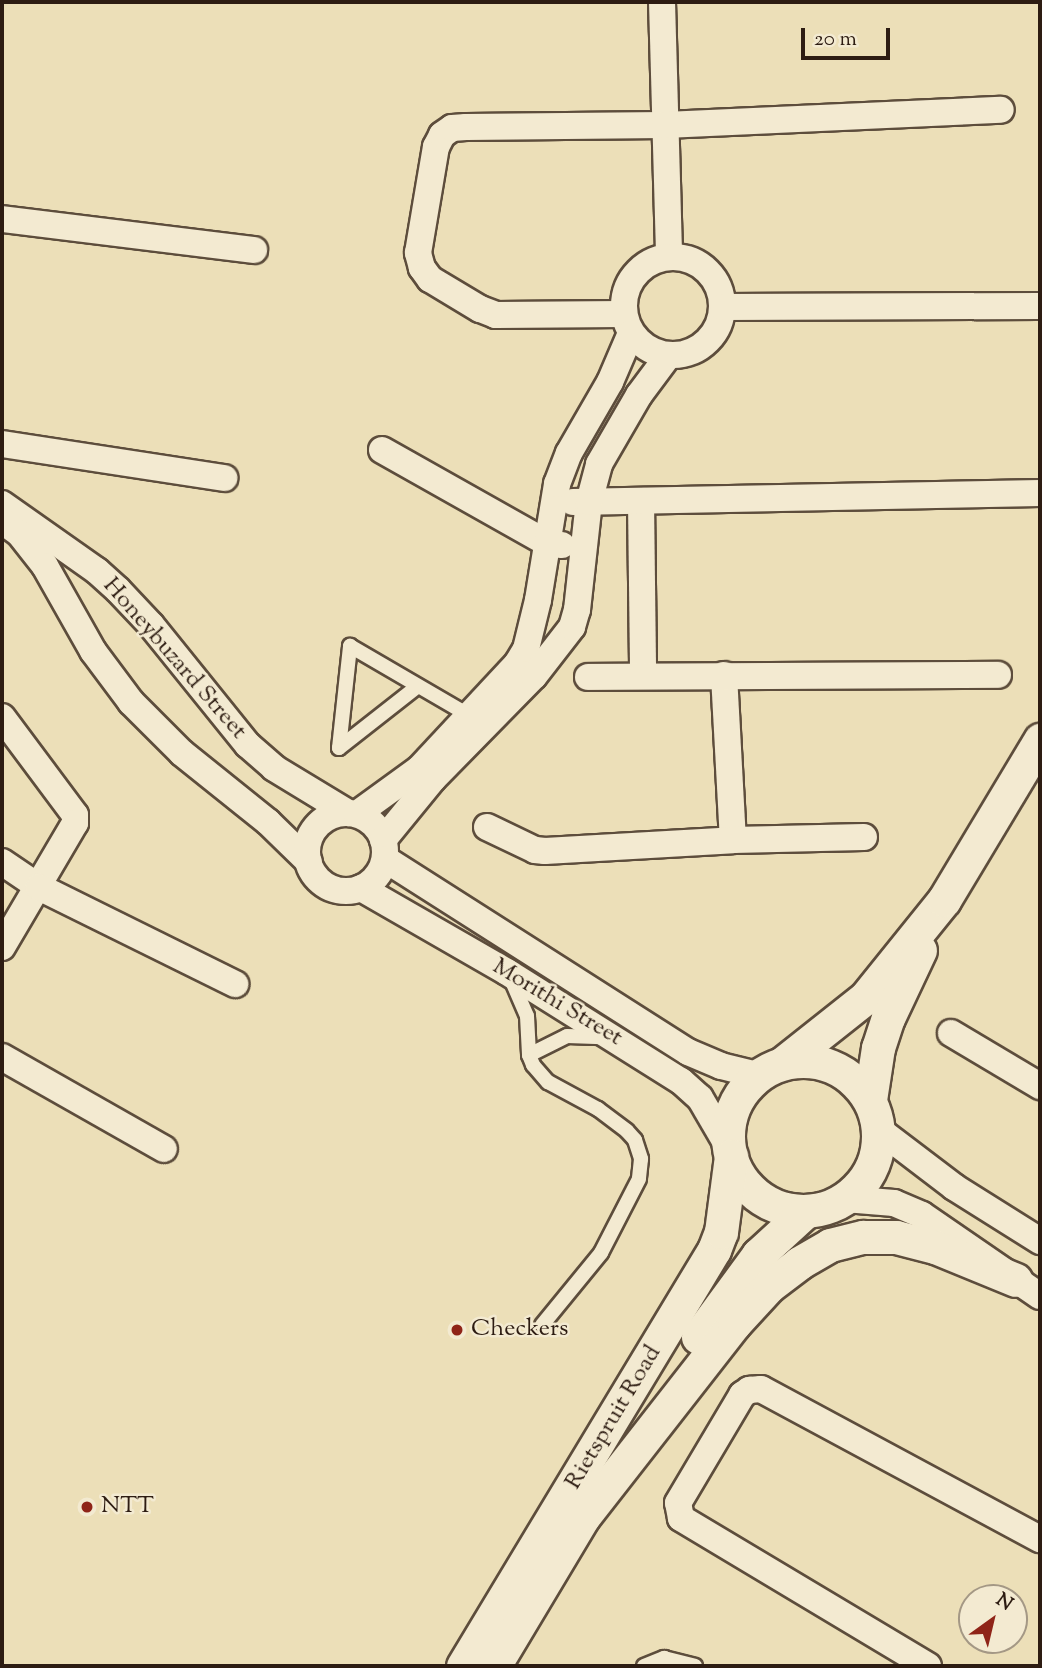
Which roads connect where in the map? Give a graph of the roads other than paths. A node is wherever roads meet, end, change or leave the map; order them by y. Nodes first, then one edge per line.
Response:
1 (662, 2) edge
2 (1001, 110) dead end
3 (665, 125) junction
4 (2, 219) edge
5 (254, 250) dead end
6 (669, 256) junction
7 (1040, 306) edge
8 (723, 307) junction
9 (627, 324) junction
10 (668, 356) junction
11 (2, 444) edge
12 (382, 450) dead end
13 (224, 478) dead end
14 (1040, 493) edge
15 (641, 501) junction
16 (554, 502) junction
17 (589, 502) junction
18 (2, 504) edge
19 (2, 520) edge
20 (547, 543) junction
21 (584, 547) junction
22 (643, 675) junction
23 (724, 675) junction
24 (998, 675) dead end
25 (588, 677) dead end
26 (418, 686) junction
27 (2, 716) edge
28 (476, 721) junction
29 (1040, 740) edge
30 (352, 814) junction
31 (488, 827) dead end
32 (864, 837) dead end
33 (733, 840) junction
34 (384, 850) junction
35 (2, 862) edge
36 (309, 862) junction
37 (39, 887) junction
38 (361, 888) junction
39 (944, 900) junction
40 (2, 947) edge
41 (507, 972) junction
42 (235, 984) dead end
43 (951, 1033) dead end
44 (615, 1038) junction
45 (529, 1055) junction
46 (2, 1057) edge
47 (771, 1069) junction
48 (1040, 1086) edge
49 (874, 1115) junction
50 (164, 1149) dead end
51 (729, 1151) junction
52 (845, 1199) junction
53 (805, 1212) junction
54 (1040, 1241) edge
55 (1028, 1288) edge
56 (542, 1325) dead end
57 (584, 1516) junction
58 (1040, 1539) edge
59 (463, 1666) edge
60 (494, 1666) edge
61 (643, 1666) edge
62 (695, 1666) edge
63 (928, 1666) edge

1 - 3 street
2 - 3 street
3 - 6 street
3 - 9 street
4 - 5 street
6 - 8 street
6 - 9 street
7 - 8 street
8 - 10 street
9 - 10 street
9 - 16 street
10 - 17 street
11 - 13 street
12 - 20 street
14 - 15 street
15 - 17 street
15 - 22 street
16 - 17 street
16 - 20 street
17 - 21 street
18 - 30 street, Honeybuzard Street
19 - 36 street, Honeybuzard Street
20 - 21 street
20 - 28 street
21 - 28 street
22 - 23 street
22 - 25 street
23 - 24 street
23 - 33 street
26 - 26 lane
26 - 28 lane
27 - 37 street
28 - 30 street
28 - 34 street
29 - 39 street
30 - 34 street, Morithi Street
30 - 36 street
31 - 33 street
32 - 33 street
34 - 38 street
34 - 47 street, Morithi Street
35 - 37 street
36 - 38 street, Morithi Street
37 - 40 street
37 - 42 street
38 - 41 street, Morithi Street
39 - 47 street
39 - 49 street
41 - 44 street, Morithi Street
41 - 45 lane
43 - 48 street
44 - 45 lane
44 - 51 street, Morithi Street
45 - 56 lane
46 - 50 street
47 - 49 street
47 - 51 street
49 - 52 street
49 - 54 street
51 - 53 street
51 - 59 street, Rietspruit Road
52 - 53 street
52 - 55 street
53 - 57 street, Rietspruit Road
55 - 57 street
57 - 60 street, Rietspruit Road
58 - 63 street
61 - 62 lane

